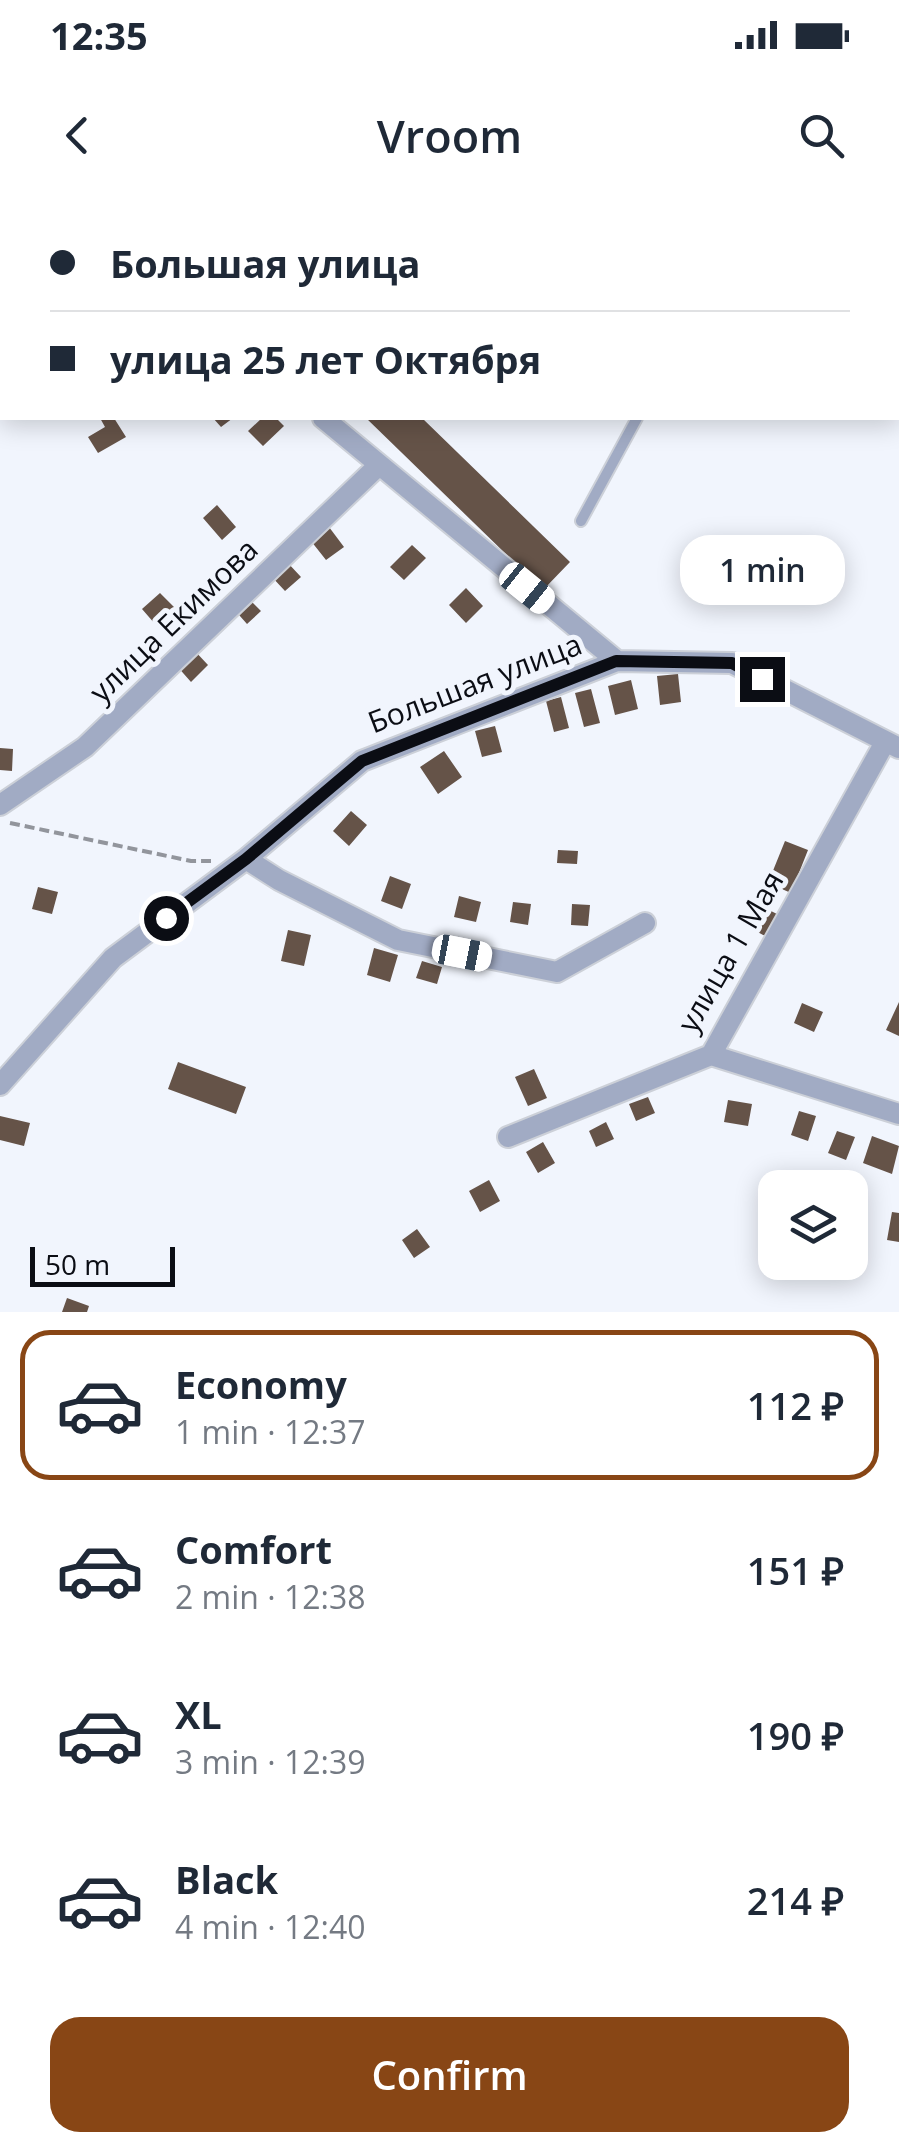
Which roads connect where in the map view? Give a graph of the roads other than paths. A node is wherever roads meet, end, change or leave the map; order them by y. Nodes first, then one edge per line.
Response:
1 (325, 420) edge
2 (636, 420) edge
3 (378, 466) junction
4 (582, 521) dead end
5 (616, 661) junction
6 (891, 746) edge
7 (0, 805) edge
8 (246, 859) junction
9 (645, 923) dead end
10 (710, 1055) junction
11 (0, 1084) edge
12 (899, 1114) edge
13 (508, 1137) dead end

1 - 3 street
2 - 4 lane
3 - 5 street
3 - 7 street, улица Екимова
5 - 6 street
5 - 8 street, Большая улица
6 - 10 street, улица 1 Мая
8 - 9 street
8 - 11 street, Большая улица
10 - 12 street
10 - 13 street, улица 1 Мая

